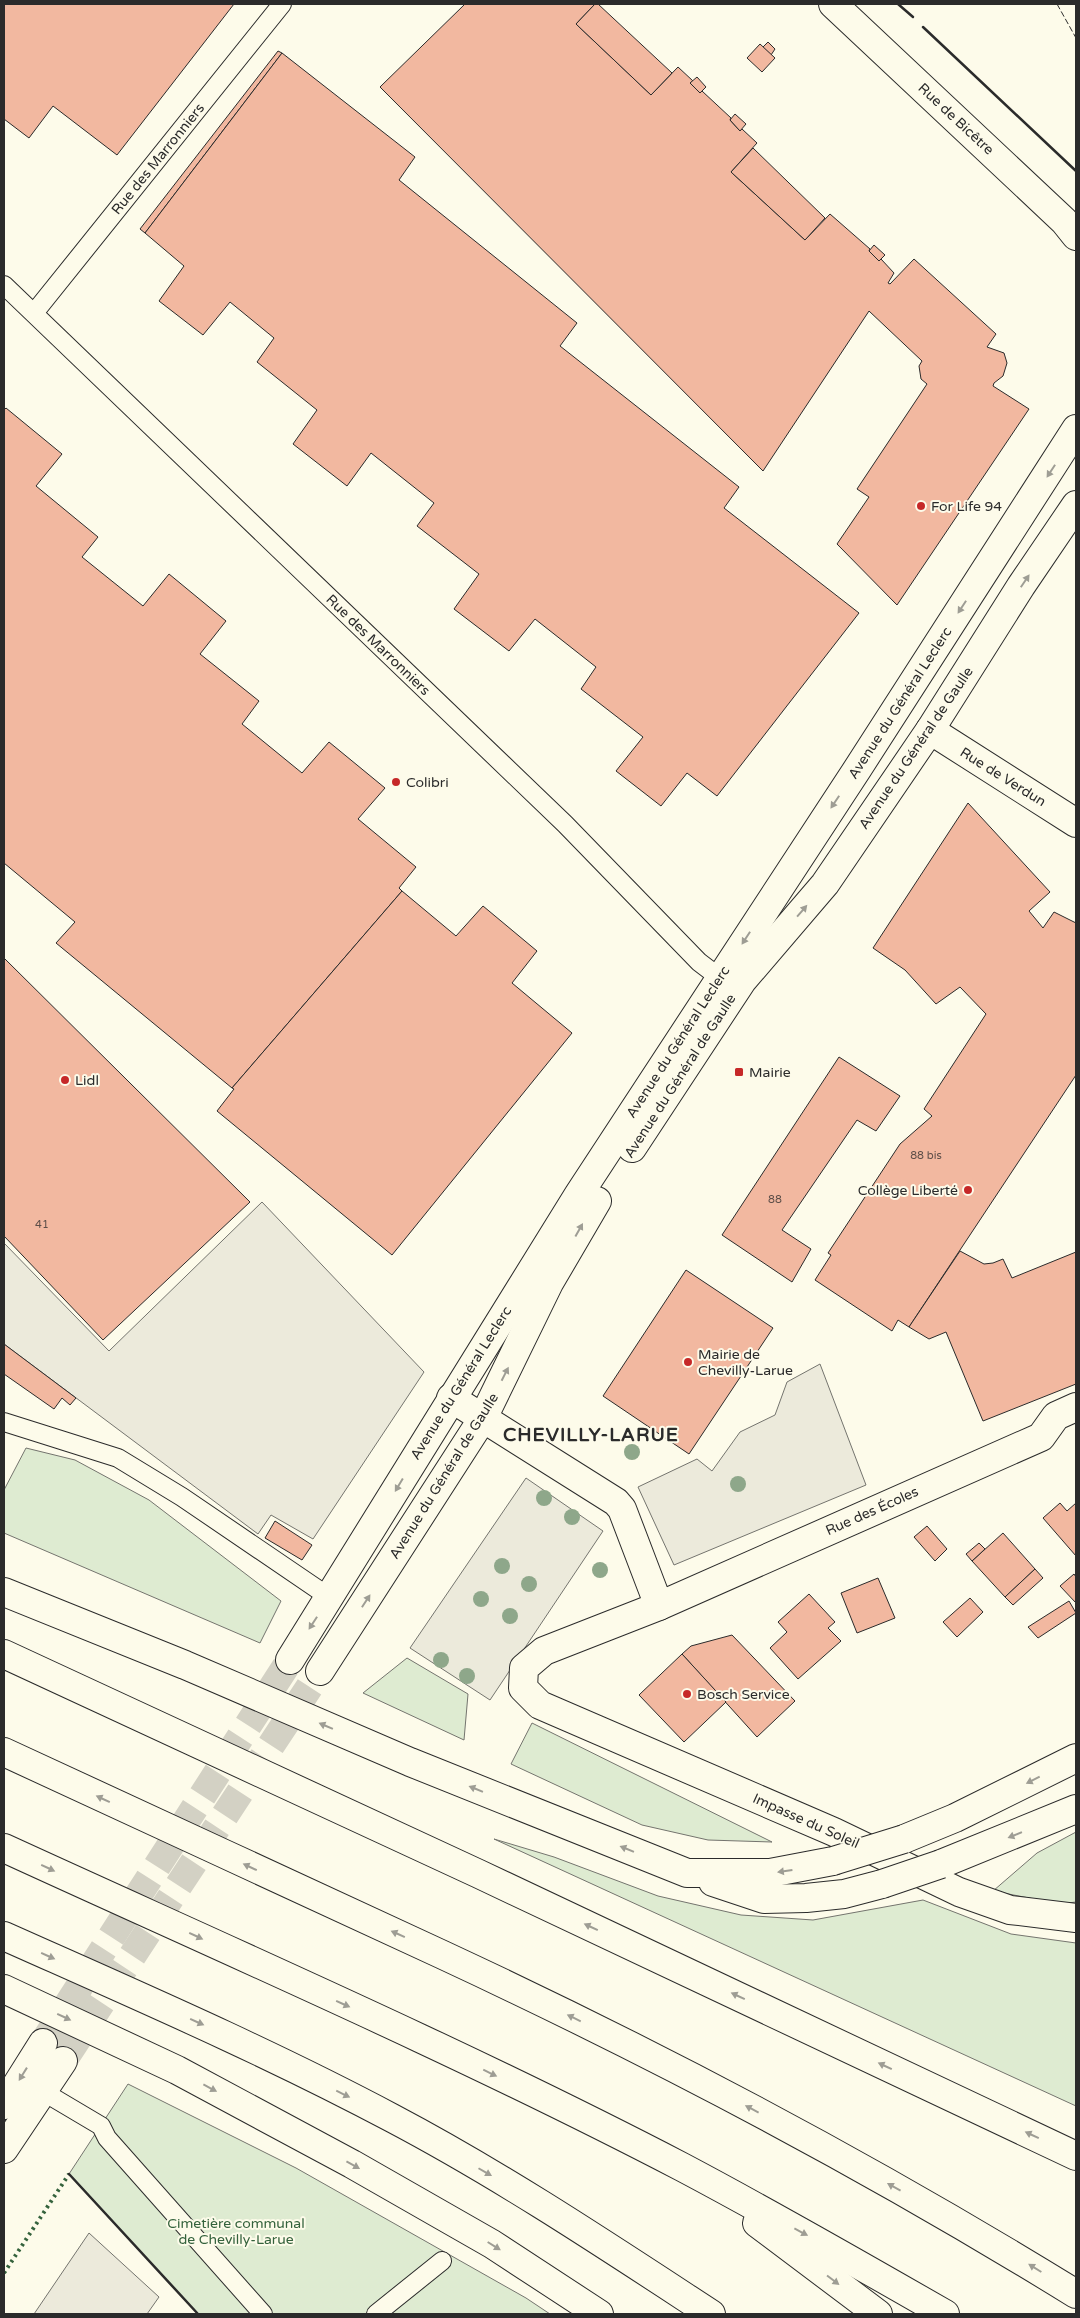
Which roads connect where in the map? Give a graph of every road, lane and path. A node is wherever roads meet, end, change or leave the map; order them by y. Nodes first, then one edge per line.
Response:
1 (282, 4) edge
2 (834, 4) edge
3 (1076, 236) edge
4 (4, 285) edge
5 (34, 313) junction
6 (1076, 430) edge
7 (1076, 505) edge
8 (930, 730) junction
9 (1076, 823) edge
10 (720, 978) junction
11 (451, 1398) junction
12 (1076, 1408) edge
13 (482, 1418) junction
14 (4, 1422) edge
15 (4, 1592) edge
16 (329, 1597) junction
17 (659, 1606) junction
18 (4, 1654) edge
19 (290, 1660) tunnel mouth
20 (320, 1671) tunnel mouth
21 (540, 1704) joint
22 (4, 1752) edge
23 (1076, 1758) edge
24 (1076, 1809) edge
25 (4, 1848) edge
26 (687, 1873) junction
27 (1076, 1918) edge
28 (4, 1936) edge
29 (4, 1989) edge
30 (43, 2043) tunnel mouth
31 (63, 2061) tunnel mouth
32 (42, 2090) junction
33 (4, 2105) edge
34 (4, 2148) edge
35 (1076, 2156) edge
36 (682, 2167) junction
37 (442, 2261) dead end
38 (1076, 2294) edge
39 (263, 2314) edge
40 (376, 2314) edge
41 (599, 2314) edge
42 (712, 2314) edge
43 (878, 2314) edge
44 (945, 2314) edge

1 - 5 lane, Rue des Marronniers
2 - 3 main road, Rue de Bicêtre
4 - 5 lane, Rue des Marronniers
5 - 10 lane, Rue des Marronniers
6 -> 10 main road, Avenue du Général Leclerc
8 -> 7 main road, Avenue du Général de Gaulle
8 - 9 main road, Rue de Verdun
13 -> 8 main road, Avenue du Général de Gaulle
10 - 11 main road, Avenue du Général Leclerc
11 - 13 main road
11 -> 16 main road, Avenue du Général Leclerc
12 - 17 main road, Rue des Écoles
13 - 17 main road
20 -> 13 main road, Avenue du Général de Gaulle
14 - 16 lane
26 -> 15 main road
16 -> 19 main road, Avenue du Général Leclerc
17 - 21 main road, Rue des Écoles
35 -> 18 main road
21 - 27 main road, Impasse du Soleil
38 -> 22 main road
23 -> 26 main road, bridge
24 -> 26 main road, bridge
25 -> 36 main road
28 -> 42 main road
29 -> 41 main road
30 -> 33 main road
31 - 32 main road
32 - 34 main road
32 - 39 lane
36 -> 43 main road
36 -> 44 main road
37 - 40 lane

